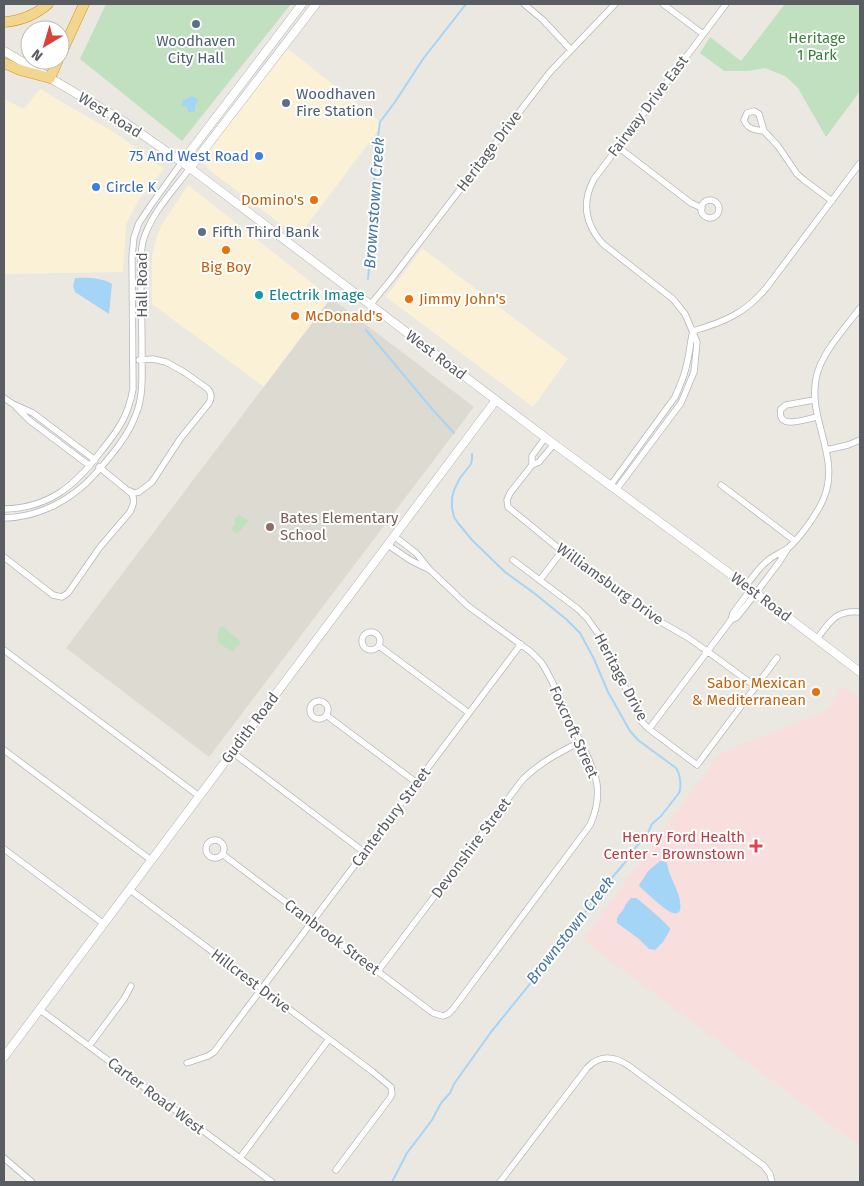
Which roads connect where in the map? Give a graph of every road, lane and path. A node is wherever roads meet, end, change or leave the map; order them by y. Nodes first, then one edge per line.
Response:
1 (48, 4) edge
2 (84, 4) edge
3 (302, 4) edge
4 (316, 4) edge
5 (524, 4) edge
6 (615, 4) edge
7 (663, 4) edge
8 (726, 4) edge
9 (4, 22) edge
10 (285, 26) junction
11 (294, 33) junction
12 (70, 34) edge
13 (703, 34) junction
14 (571, 50) junction
15 (4, 51) edge
16 (4, 63) edge
17 (54, 70) edge
18 (50, 78) junction
19 (229, 100) junction
20 (237, 106) junction
21 (209, 126) junction
22 (764, 131) dead end
23 (218, 132) junction
24 (618, 147) junction
25 (182, 162) junction
26 (860, 163) edge
27 (190, 168) junction
28 (832, 200) junction
29 (702, 208) dead end
30 (143, 217) junction
31 (151, 221) junction
32 (132, 271) junction
33 (141, 271) junction
34 (370, 305) junction
35 (860, 308) edge
36 (693, 331) junction
37 (134, 360) junction
38 (142, 360) junction
39 (4, 398) edge
40 (496, 400) junction
41 (814, 400) junction
42 (817, 417) junction
43 (657, 422) junction
44 (664, 426) junction
45 (545, 438) junction
46 (860, 440) edge
47 (554, 444) junction
48 (826, 450) junction
49 (93, 463) junction
50 (532, 465) junction
51 (100, 468) junction
52 (721, 486) dead end
53 (613, 488) junction
54 (130, 491) junction
55 (4, 509) edge
56 (4, 518) edge
57 (394, 536) junction
58 (795, 541) junction
59 (388, 545) junction
60 (788, 548) junction
61 (562, 550) junction
62 (4, 557) edge
63 (513, 560) dead end
64 (430, 570) junction
65 (540, 580) junction
66 (752, 590) junction
67 (860, 612) edge
68 (817, 639) junction
69 (521, 644) junction
70 (378, 646) dead end
71 (4, 650) edge
72 (707, 651) junction
73 (778, 658) dead end
74 (860, 672) edge
75 (756, 687) junction
76 (469, 713) junction
77 (326, 715) dead end
78 (649, 729) junction
79 (580, 742) junction
80 (4, 750) edge
81 (232, 752) junction
82 (416, 783) junction
83 (199, 796) junction
84 (4, 849) edge
85 (364, 852) junction
86 (222, 854) dead end
87 (151, 860) junction
88 (129, 889) junction
89 (312, 922) junction
90 (104, 924) junction
91 (378, 971) junction
92 (131, 986) dead end
93 (262, 989) junction
94 (39, 1009) junction
95 (443, 1016) joint
96 (329, 1039) junction
97 (89, 1046) junction
98 (4, 1057) edge
99 (187, 1063) dead end
100 (4, 1158) edge
101 (240, 1158) junction
102 (336, 1170) dead end
103 (772, 1180) edge
104 (32, 1182) edge
105 (272, 1182) edge
106 (500, 1182) edge

1 - 9 highway
2 - 12 highway
3 - 10 street, Hall Road
4 - 11 street, Hall Road
5 - 14 street
6 - 14 street, Heritage Drive
7 - 13 street
8 - 13 street, Fairway Drive East
10 - 11 street
10 - 19 street, Hall Road
11 - 20 street, Hall Road
13 - 24 street, Fairway Drive East
14 - 34 street, Heritage Drive
15 - 18 street, West Road
16 - 18 highway
17 - 18 highway
18 - 25 street, West Road
19 - 20 street
19 - 21 street, Hall Road
20 - 23 street, Hall Road
21 - 23 street
21 - 25 street, Hall Road
22 - 28 street
23 - 27 street, Hall Road
24 - 29 street
24 - 36 street, Fairway Drive East
25 - 27 street, West Road
25 - 30 street, Hall Road
26 - 28 street
27 - 31 street, Hall Road
27 - 34 street, West Road
28 - 36 street
30 - 31 street
30 - 32 street, Hall Road
31 - 33 street, Hall Road
32 - 33 street
32 - 37 street, Hall Road
33 - 38 street, Hall Road
34 - 40 street, West Road
35 - 41 street
36 - 43 street
36 - 44 street
37 - 38 street
37 - 49 street, Hall Road
38 - 51 street, Hall Road
38 - 54 street
39 - 49 street
40 - 45 street, West Road
40 - 57 street, Gudith Road
41 - 42 street
41 - 42 street
42 - 48 street
43 - 44 street
43 - 53 street
44 - 53 street
45 - 47 street, West Road
45 - 50 street, Williamsburg Drive
46 - 48 street
47 - 50 street, Williamsburg Drive
47 - 53 street, West Road
48 - 58 street
49 - 51 street
49 - 55 street, Hall Road
50 - 61 street, Williamsburg Drive
51 - 54 street
51 - 56 street, Hall Road
52 - 58 street
53 - 66 street, West Road
54 - 62 street
57 - 59 street, Gudith Road
57 - 64 street, Foxcroft Street
58 - 60 street
59 - 64 street, Foxcroft Street
59 - 81 street, Gudith Road
60 - 66 street
60 - 66 street
61 - 65 street
61 - 72 street, Williamsburg Drive
63 - 65 street, Heritage Drive
64 - 69 street, Foxcroft Street
65 - 78 street, Heritage Drive
66 - 68 street, West Road
66 - 72 street
67 - 68 street
68 - 74 street, West Road
69 - 76 street, Canterbury Street
69 - 79 street, Foxcroft Street
70 - 76 street
71 - 83 street
72 - 75 street, Williamsburg Drive
72 - 78 street
73 - 75 street, Heritage Drive
75 - 78 street, Heritage Drive
76 - 82 street, Canterbury Street
77 - 82 street
79 - 91 street, Devonshire Street
79 - 95 street, Foxcroft Street
80 - 87 street
81 - 83 street, Gudith Road
81 - 85 street
82 - 85 street, Canterbury Street
83 - 87 street, Gudith Road
84 - 90 street
85 - 89 street, Canterbury Street
86 - 89 street, Cranbrook Street
87 - 88 street, Gudith Road
88 - 90 street, Gudith Road
88 - 93 street, Hillcrest Drive
89 - 91 street, Cranbrook Street
89 - 93 street, Canterbury Street
90 - 94 street, Gudith Road
91 - 95 street, Cranbrook Street
92 - 97 street
93 - 96 street, Hillcrest Drive
93 - 99 street, Canterbury Street
94 - 97 street, Carter Road West
94 - 98 street, Gudith Road
96 - 101 street
96 - 102 street, Hillcrest Drive
97 - 101 street, Carter Road West
100 - 104 street
101 - 105 street, Carter Road West
103 - 106 street

